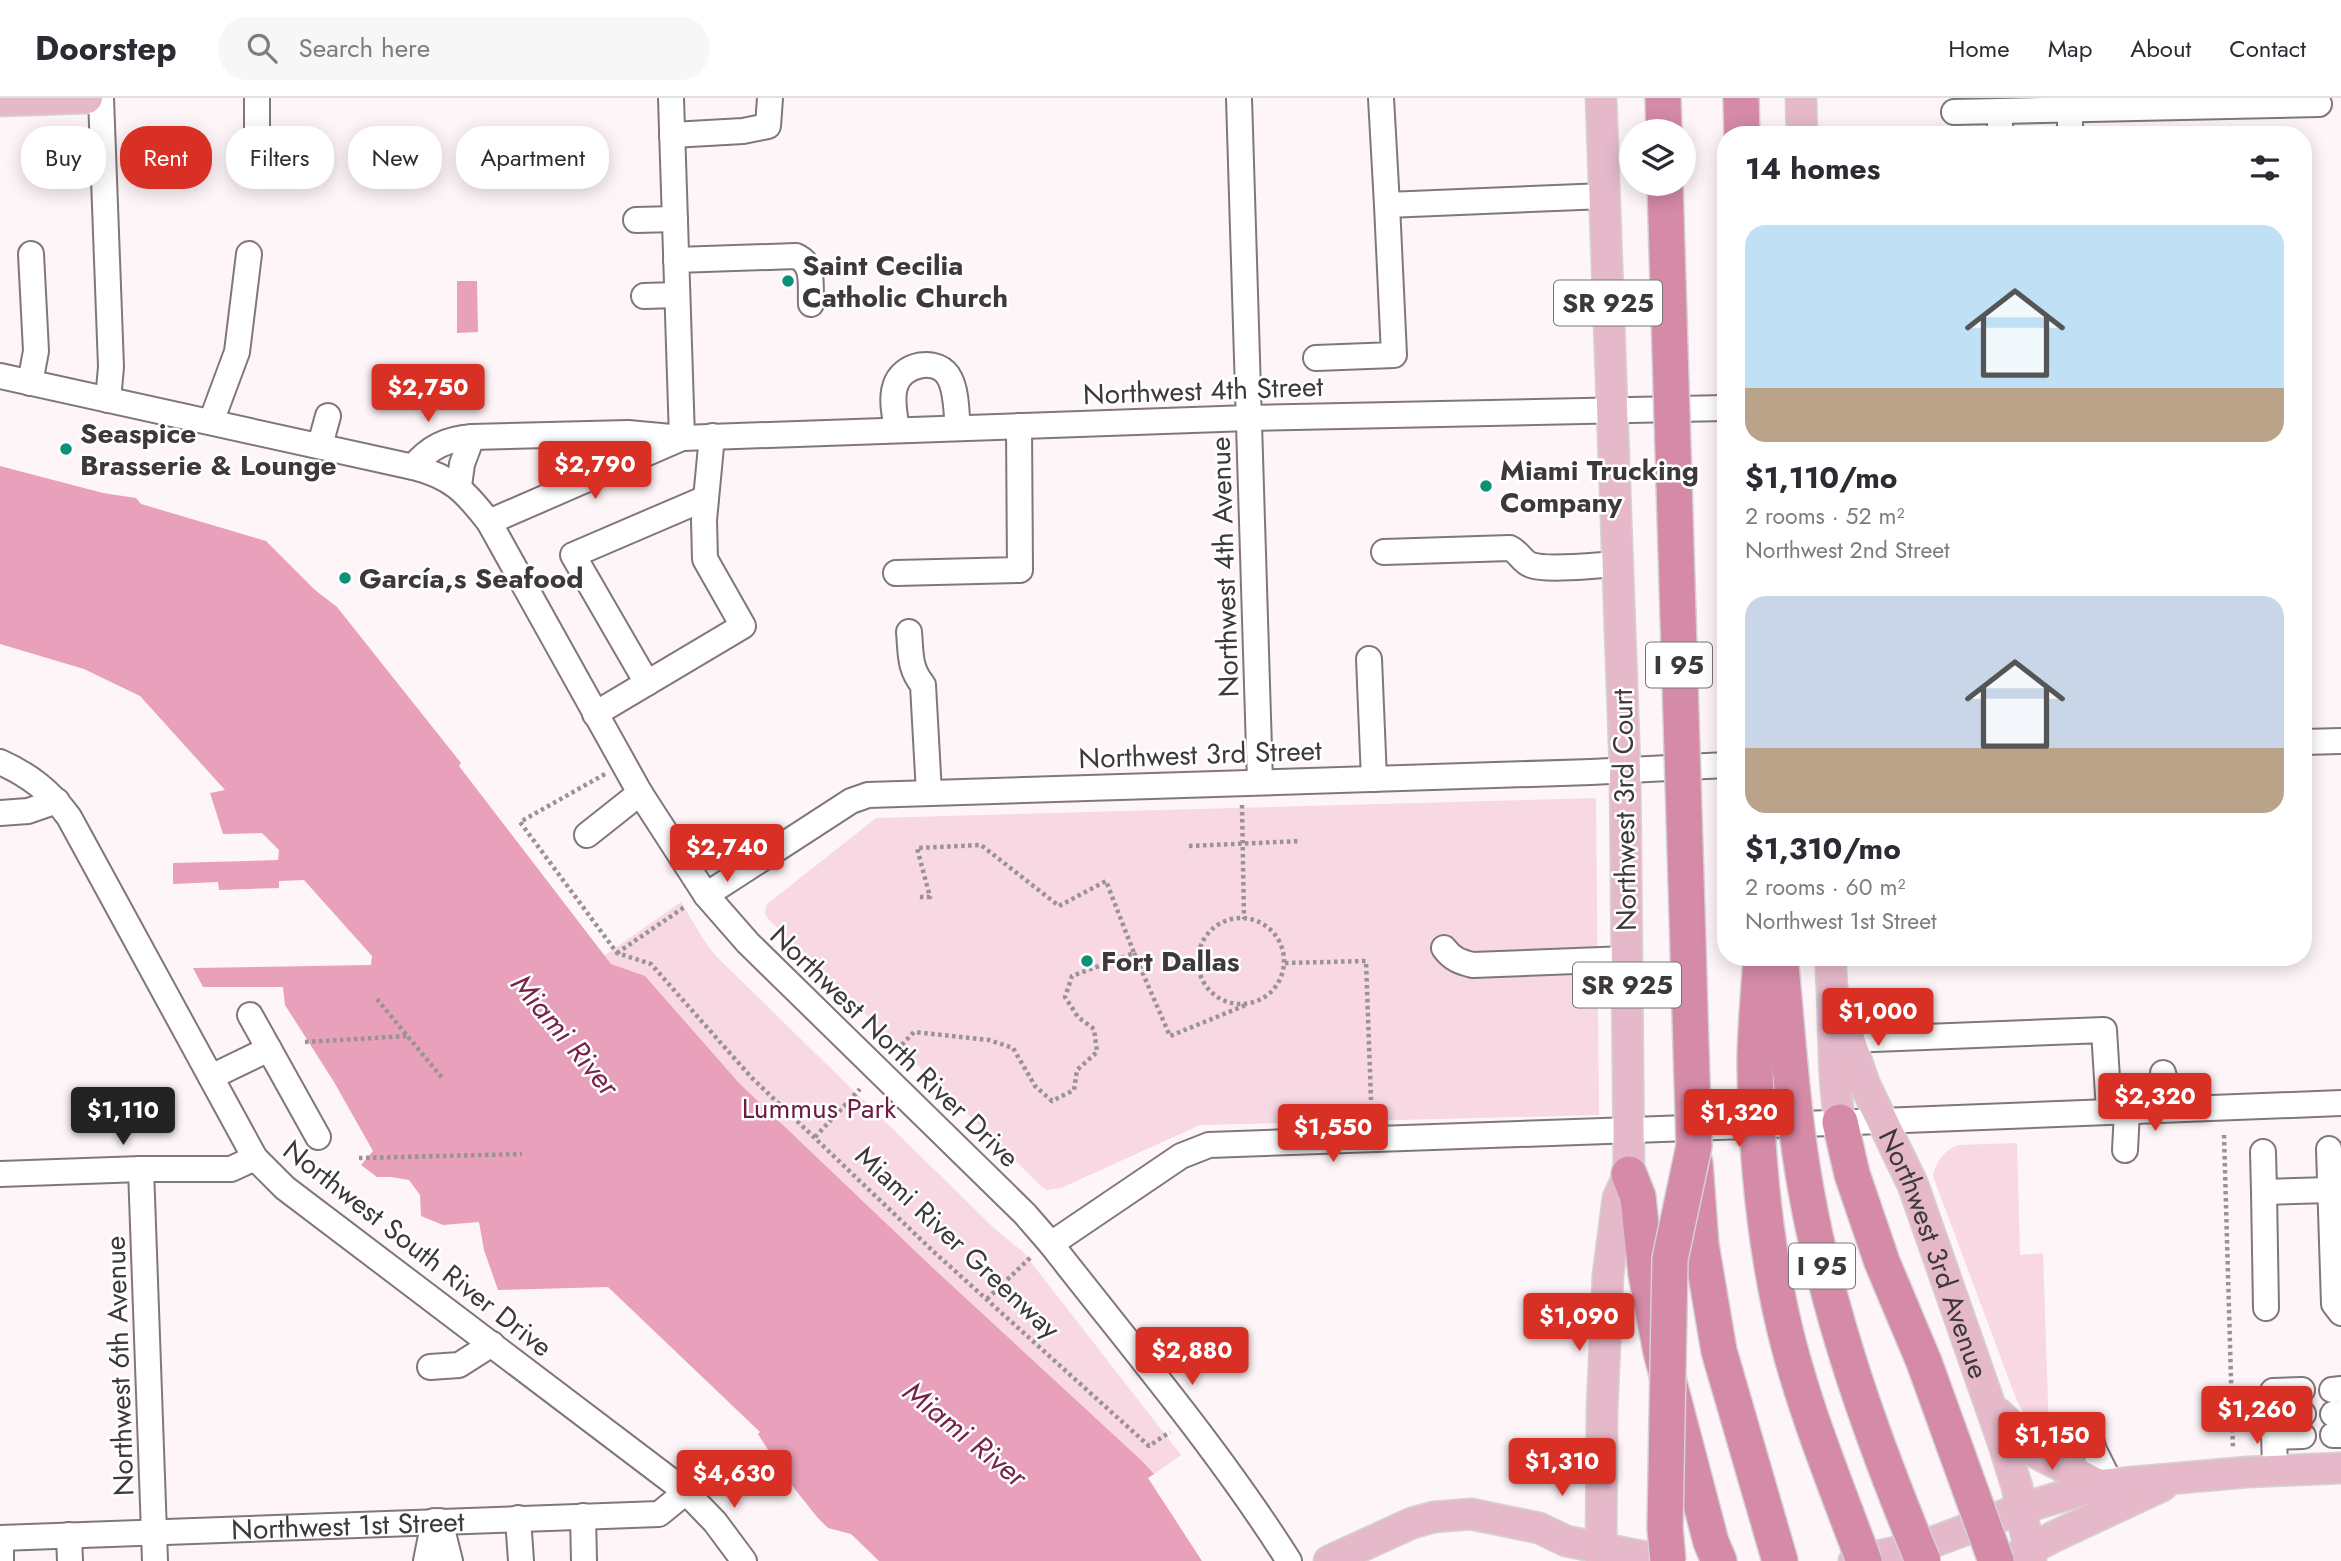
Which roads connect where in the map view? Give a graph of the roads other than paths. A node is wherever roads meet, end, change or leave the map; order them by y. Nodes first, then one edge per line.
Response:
1 (87, 98) edge
2 (101, 98) edge
3 (257, 98) edge
4 (671, 98) edge
5 (770, 98) edge
6 (1239, 98) edge
7 (1381, 98) edge
8 (1601, 98) edge
9 (1663, 98) edge
10 (1741, 98) edge
11 (1801, 98) edge
12 (0, 101) edge
13 (2319, 104) dead end
14 (1954, 112) dead end
15 (2070, 114) edge
16 (1664, 119) edge
17 (2000, 123) edge
18 (257, 126) edge
19 (1742, 126) edge
20 (1802, 126) edge
21 (672, 135) junction
22 (1665, 196) edge
23 (1605, 197) junction
24 (1387, 205) junction
25 (675, 219) junction
26 (636, 220) dead end
27 (31, 254) dead end
28 (249, 254) dead end
29 (676, 260) junction
30 (677, 295) junction
31 (644, 296) dead end
32 (811, 304) dead end
33 (1316, 358) dead end
34 (0, 376) edge
35 (30, 383) junction
36 (108, 400) junction
37 (1717, 408) edge
38 (1611, 411) junction
39 (328, 416) dead end
40 (1249, 418) junction
41 (211, 422) junction
42 (1018, 426) junction
43 (958, 428) junction
44 (897, 430) junction
45 (712, 436) junction
46 (472, 437) junction
47 (682, 438) junction
48 (320, 445) junction
49 (414, 467) junction
50 (459, 486) junction
51 (706, 498) junction
52 (489, 522) junction
53 (1384, 552) dead end
54 (1616, 564) junction
55 (896, 573) dead end
56 (909, 632) dead end
57 (1369, 659) dead end
58 (647, 683) junction
59 (595, 714) junction
60 (2341, 741) edge
61 (2312, 742) edge
62 (0, 762) edge
63 (1717, 765) edge
64 (1625, 770) junction
65 (1374, 779) junction
66 (1260, 782) junction
67 (640, 793) junction
68 (929, 793) junction
69 (57, 801) junction
70 (0, 813) edge
71 (587, 835) dead end
72 (696, 900) junction
73 (1444, 948) dead end
74 (1627, 959) junction
75 (1760, 966) edge
76 (1781, 966) edge
77 (1831, 966) edge
78 (1833, 993) junction
79 (250, 1015) dead end
80 (1848, 1040) junction
81 (269, 1049) junction
82 (2163, 1073) dead end
83 (211, 1077) junction
84 (2341, 1103) edge
85 (2173, 1109) junction
86 (2118, 1111) junction
87 (1883, 1120) junction
88 (1840, 1122) junction
89 (1629, 1131) junction
90 (318, 1137) dead end
91 (1693, 1146) junction
92 (2329, 1149) dead end
93 (2124, 1150) dead end
94 (2263, 1152) dead end
95 (255, 1157) junction
96 (141, 1169) junction
97 (0, 1174) edge
98 (1629, 1174) junction
99 (2330, 1191) junction
100 (2264, 1192) junction
101 (1042, 1250) junction
102 (2266, 1308) dead end
103 (2341, 1312) edge
104 (492, 1344) junction
105 (430, 1367) dead end
106 (1989, 1403) junction
107 (2274, 1426) junction
108 (2089, 1432) dead end
109 (2341, 1468) edge
110 (2275, 1471) junction
111 (2178, 1479) junction
112 (2105, 1485) junction
113 (686, 1492) junction
114 (1602, 1492) junction
115 (2020, 1509) junction
116 (583, 1516) junction
117 (518, 1518) junction
118 (437, 1521) junction
119 (1539, 1528) junction
120 (155, 1531) junction
121 (69, 1535) junction
122 (1, 1545) edge
123 (521, 1554) edge
124 (1601, 1554) edge
125 (1715, 1555) edge
126 (2023, 1557) edge
127 (70, 1561) edge
128 (155, 1561) edge
129 (426, 1561) edge
130 (450, 1561) edge
131 (584, 1561) edge
132 (744, 1561) edge
133 (1289, 1561) edge
134 (1329, 1561) edge
135 (1666, 1561) edge
136 (1780, 1561) edge
137 (1854, 1561) edge
138 (1864, 1561) edge
139 (1923, 1561) edge
140 (1996, 1561) edge

1 - 12 main road
2 - 36 street
3 - 18 street
4 - 21 street
5 - 21 street
6 - 40 street, Northwest 4th Avenue
7 - 24 street
8 - 23 main road, Northwest 3rd Court / SR 925
9 - 16 highway
10 - 19 highway
11 - 20 main road
13 - 15 street
14 - 17 street
15 - 17 street
21 - 25 street
22 - 91 highway, I 95, bridge
23 - 24 street
23 - 38 main road, Northwest 3rd Court / SR 925
24 - 33 street
25 - 26 street
25 - 29 street
27 - 35 street
28 - 41 street
29 - 30 street
29 - 32 street
30 - 31 street
30 - 47 street
34 - 35 street, Northwest North River Drive
35 - 36 street, Northwest North River Drive
36 - 41 street, Northwest North River Drive
37 - 38 street, Northwest 4th Street
38 - 40 street, Northwest 4th Street
38 - 54 main road, Northwest 3rd Court / SR 925
39 - 48 street
40 - 42 street, Northwest 4th Street
40 - 66 street, Northwest 4th Avenue
41 - 48 street, Northwest North River Drive
42 - 43 street, Northwest 4th Street
42 - 55 street
43 - 44 street, Northwest 4th Street
43 - 44 street
44 - 45 street, Northwest 4th Street
45 - 47 street, Northwest 4th Street
45 - 51 street
46 - 47 street, Northwest 4th Street
46 - 49 street, Northwest 4th Street
46 - 50 street
47 - 52 street, Northwest 4th Street
48 - 49 street, Northwest North River Drive
49 - 50 street, Northwest North River Drive
50 - 52 street, Northwest North River Drive
51 - 58 street
51 - 58 street
52 - 59 street, Northwest North River Drive
53 - 54 street
54 - 64 main road, Northwest 3rd Court / SR 925
56 - 68 street
57 - 65 street
58 - 59 street
59 - 67 street, Northwest North River Drive
60 - 61 street
62 - 69 street, Northwest South River Drive
63 - 64 street, Northwest 3rd Street
64 - 65 street, Northwest 3rd Street
64 - 74 main road, Northwest 3rd Court / SR 925
65 - 66 street, Northwest 3rd Street
66 - 68 street, Northwest 3rd Street
67 - 71 street
67 - 72 street, Northwest North River Drive
68 - 72 street, Northwest 3rd Street
69 - 70 street
69 - 83 street, Northwest South River Drive
72 - 101 street, Northwest North River Drive
73 - 74 street
74 - 89 main road, Northwest 3rd Court / SR 925
75 - 138 highway, bridge
76 - 139 highway, I 95, bridge
77 - 78 main road, Northwest 3rd Avenue
78 - 80 main road, Northwest 3rd Avenue
78 - 88 main road, Northwest 3rd Avenue
79 - 81 street
80 - 86 street
80 - 87 main road, Northwest 3rd Avenue
81 - 83 street
81 - 90 street
82 - 85 street
83 - 95 street, Northwest South River Drive
84 - 85 street
85 - 86 street
86 - 87 street
86 - 93 street
87 - 88 street
87 - 106 main road, Northwest 3rd Avenue
88 - 89 street
88 - 140 highway, bridge
89 - 98 main road, Northwest 3rd Court / SR 925
89 - 101 street
91 - 135 highway, bridge
91 - 136 highway, I 95, bridge
92 - 99 street
94 - 100 street
95 - 96 street
95 - 104 street, Northwest South River Drive
96 - 97 street
96 - 120 street, Northwest 6th Avenue
98 - 114 main road, Northwest 3rd Court / SR 925
98 - 125 highway
99 - 100 street
99 - 103 street
100 - 102 street
101 - 133 street, Northwest North River Drive
104 - 105 street
104 - 113 street, Northwest South River Drive
106 - 112 main road
106 - 115 main road, Northwest 3rd Avenue
107 - 107 street
107 - 110 street
108 - 112 street
109 - 110 main road
110 - 111 main road
111 - 112 main road
111 - 126 main road
112 - 115 main road
113 - 116 street, Northwest 1st Street
113 - 132 street, Northwest South River Drive
114 - 119 main road
114 - 124 main road, Northwest 3rd Court / SR 925
115 - 126 main road, Northwest 3rd Avenue
115 - 137 main road
116 - 117 street, Northwest 1st Street
116 - 131 street
117 - 118 street, Northwest 1st Street
117 - 123 street
118 - 120 street, Northwest 1st Street
118 - 129 street
118 - 130 street
119 - 124 main road
119 - 134 main road
120 - 121 street, Northwest 1st Street
120 - 128 street, Northwest 6th Avenue
121 - 122 street, Northwest 1st Street
121 - 127 street
124 - 135 main road

